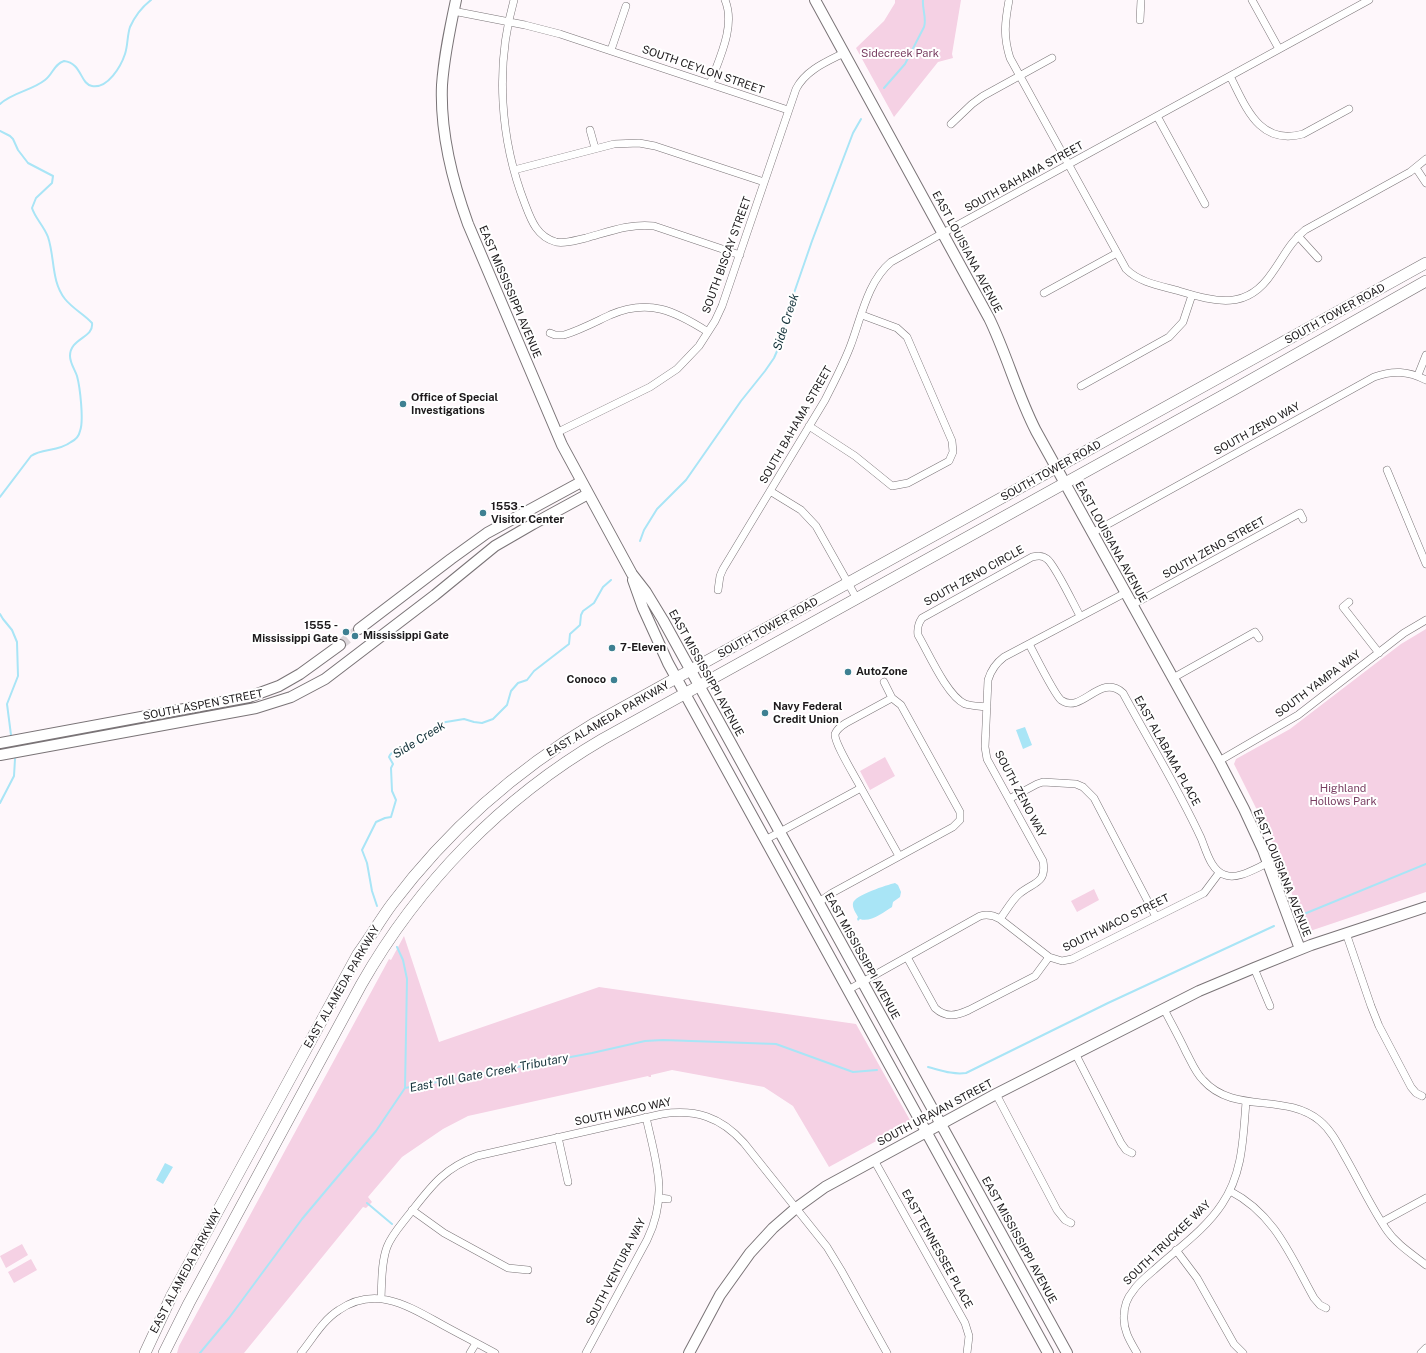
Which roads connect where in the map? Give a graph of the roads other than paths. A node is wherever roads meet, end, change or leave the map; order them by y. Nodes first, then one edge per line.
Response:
1 (456, 0) edge
2 (514, 0) edge
3 (725, 0) edge
4 (815, 0) edge
5 (1009, 0) edge
6 (1141, 0) edge
7 (1252, 0) edge
8 (1369, 0) edge
9 (626, 6) dead end
10 (453, 11) junction
11 (1140, 20) dead end
12 (508, 22) junction
13 (1279, 49) junction
14 (611, 50) junction
15 (844, 52) junction
16 (1052, 58) dead end
17 (1020, 76) junction
18 (1230, 76) junction
19 (710, 84) junction
20 (1349, 109) dead end
21 (788, 110) junction
22 (1157, 116) junction
23 (951, 124) dead end
24 (590, 130) dead end
25 (595, 148) junction
26 (1426, 159) edge
27 (1068, 165) junction
28 (1416, 168) junction
29 (514, 170) junction
30 (764, 182) junction
31 (1426, 183) edge
32 (1205, 204) dead end
33 (943, 233) junction
34 (1298, 236) junction
35 (1117, 253) junction
36 (740, 255) junction
37 (1318, 258) dead end
38 (1426, 263) edge
39 (1426, 282) edge
40 (1044, 293) dead end
41 (1192, 295) junction
42 (862, 315) junction
43 (708, 332) junction
44 (550, 333) dead end
45 (1426, 355) edge
46 (1418, 375) junction
47 (1426, 380) edge
48 (1081, 386) dead end
49 (809, 426) junction
50 (556, 433) junction
51 (1056, 468) junction
52 (1387, 470) dead end
53 (581, 482) junction
54 (1065, 484) junction
55 (770, 491) junction
56 (588, 494) junction
57 (1303, 519) dead end
58 (1092, 533) junction
59 (461, 551) junction
60 (1426, 564) edge
61 (471, 565) junction
62 (441, 566) junction
63 (632, 574) junction
64 (453, 580) junction
65 (848, 583) junction
66 (718, 590) dead end
67 (1125, 593) junction
68 (857, 599) junction
69 (1349, 602) dead end
70 (1132, 605) junction
71 (1080, 616) junction
72 (1426, 620) edge
73 (359, 629) tunnel mouth
74 (1259, 638) dead end
75 (1029, 644) junction
76 (340, 645) tunnel mouth
77 (1378, 653) junction
78 (691, 670) junction
79 (676, 678) junction
80 (1173, 678) junction
81 (884, 682) dead end
82 (699, 686) junction
83 (685, 694) junction
84 (892, 698) junction
85 (987, 707) junction
86 (567, 740) junction
87 (0, 743) edge
88 (1, 755) edge
89 (1218, 761) junction
90 (861, 788) junction
91 (524, 793) junction
92 (1009, 799) junction
93 (780, 831) junction
94 (765, 840) junction
95 (899, 856) junction
96 (1268, 863) junction
97 (1219, 872) junction
98 (819, 902) junction
99 (1426, 907) edge
100 (1156, 917) junction
101 (1000, 919) junction
102 (1346, 933) junction
103 (1300, 949) junction
104 (907, 957) junction
105 (1049, 957) junction
106 (1254, 968) junction
107 (863, 982) junction
108 (848, 990) junction
109 (1270, 1006) dead end
110 (1164, 1009) junction
111 (1075, 1053) junction
112 (996, 1094) junction
113 (1422, 1096) dead end
114 (1246, 1102) junction
115 (646, 1117) junction
116 (941, 1123) junction
117 (926, 1132) junction
118 (558, 1137) junction
119 (1132, 1153) dead end
120 (874, 1160) junction
121 (568, 1182) dead end
122 (1230, 1191) junction
123 (660, 1198) junction
124 (1426, 1198) edge
125 (668, 1199) dead end
126 (796, 1208) junction
127 (412, 1210) junction
128 (1382, 1222) junction
129 (1071, 1224) dead end
130 (1176, 1250) junction
131 (1426, 1265) edge
132 (528, 1270) dead end
133 (381, 1298) junction
134 (1326, 1308) dead end
135 (476, 1343) junction
136 (1426, 1348) edge
137 (305, 1352) edge
138 (145, 1353) edge
139 (164, 1353) edge
140 (470, 1353) edge
141 (495, 1353) edge
142 (586, 1353) edge
143 (689, 1353) edge
144 (887, 1353) edge
145 (967, 1353) edge
146 (1048, 1353) edge
147 (1067, 1353) edge
148 (1137, 1353) edge
149 (1243, 1353) edge
150 (1421, 1353) edge

1 - 10 street, EAST MISSISSIPPI AVENUE
2 - 12 street
3 - 19 street
4 - 15 street, EAST LOUISIANA AVENUE
5 - 17 street
6 - 11 street
7 - 13 street
8 - 13 street, SOUTH BAHAMA STREET
9 - 14 street
10 - 12 street, SOUTH CEYLON STREET
10 - 50 street, EAST MISSISSIPPI AVENUE
12 - 14 street, SOUTH CEYLON STREET
12 - 29 street
13 - 18 street, SOUTH BAHAMA STREET
14 - 19 street, SOUTH CEYLON STREET
15 - 21 street, SOUTH BISCAY STREET
15 - 33 street, EAST LOUISIANA AVENUE
16 - 17 street
17 - 23 street
17 - 27 street
18 - 20 street
18 - 22 street, SOUTH BAHAMA STREET
19 - 21 street, SOUTH CEYLON STREET
21 - 30 street, SOUTH BISCAY STREET
22 - 27 street, SOUTH BAHAMA STREET
22 - 32 street
24 - 25 street
25 - 29 street
25 - 30 street
26 - 28 street
27 - 33 street, SOUTH BAHAMA STREET
27 - 35 street
28 - 31 street
28 - 34 street
29 - 36 street
30 - 36 street, SOUTH BISCAY STREET
33 - 42 street, SOUTH BAHAMA STREET
33 - 51 street, EAST LOUISIANA AVENUE
34 - 37 street
34 - 41 street
35 - 40 street
35 - 41 street
36 - 43 street, SOUTH BISCAY STREET
38 - 51 main road, SOUTH TOWER ROAD
39 - 54 main road, SOUTH TOWER ROAD
41 - 48 street
42 - 49 street, SOUTH BAHAMA STREET
42 - 49 street
43 - 44 street
43 - 50 street, SOUTH BISCAY STREET
45 - 46 street
46 - 47 street
46 - 58 street, SOUTH ZENO WAY
49 - 55 street, SOUTH BAHAMA STREET
50 - 53 street, EAST MISSISSIPPI AVENUE
51 - 54 street, EAST LOUISIANA AVENUE
51 - 65 main road, SOUTH TOWER ROAD
52 - 60 street
53 - 56 street, EAST MISSISSIPPI AVENUE
53 - 59 street
54 - 58 street, EAST LOUISIANA AVENUE
54 - 68 main road, SOUTH TOWER ROAD
55 - 65 street
55 - 66 street, SOUTH BAHAMA STREET
56 - 61 street, SOUTH ASPEN STREET
56 - 63 street, EAST MISSISSIPPI AVENUE
57 - 70 street, SOUTH ZENO STREET
58 - 67 street, EAST LOUISIANA AVENUE
59 - 61 street
59 - 62 street
61 - 64 street, SOUTH ASPEN STREET
62 - 64 street
62 - 73 street
63 - 78 street, EAST MISSISSIPPI AVENUE
63 - 79 street, EAST MISSISSIPPI AVENUE
64 - 88 street, SOUTH ASPEN STREET
65 - 68 street
65 - 78 main road, SOUTH TOWER ROAD
67 - 70 street, EAST LOUISIANA AVENUE
67 - 71 street, SOUTH ZENO WAY
68 - 82 main road, SOUTH TOWER ROAD
69 - 77 street
70 - 80 street, EAST LOUISIANA AVENUE
71 - 75 street, SOUTH ZENO WAY
71 - 85 street, SOUTH ZENO CIRCLE
72 - 77 street, SOUTH YAMPA WAY
74 - 80 street
75 - 85 street, SOUTH ZENO WAY
75 - 97 street, EAST ALABAMA PLACE
76 - 87 street, SOUTH ASPEN STREET
77 - 89 street, SOUTH YAMPA WAY
78 - 79 main road, SOUTH TOWER ROAD
78 - 82 street, EAST MISSISSIPPI AVENUE
79 - 83 street, EAST MISSISSIPPI AVENUE
79 - 86 main road, EAST ALAMEDA PARKWAY
80 - 89 street, EAST LOUISIANA AVENUE
81 - 84 street
82 - 83 main road, SOUTH TOWER ROAD
82 - 93 street, EAST MISSISSIPPI AVENUE
83 - 91 main road, EAST ALAMEDA PARKWAY
83 - 94 street, EAST MISSISSIPPI AVENUE
84 - 90 street
84 - 95 street
85 - 92 street, SOUTH ZENO WAY
86 - 91 main road
86 - 138 main road, EAST ALAMEDA PARKWAY
89 - 96 street, EAST LOUISIANA AVENUE
90 - 93 street
90 - 95 street
91 - 139 main road, EAST ALAMEDA PARKWAY
92 - 100 street
92 - 101 street, SOUTH ZENO WAY
93 - 94 street
93 - 98 street, EAST MISSISSIPPI AVENUE
94 - 108 street, EAST MISSISSIPPI AVENUE
95 - 98 street
96 - 97 street
96 - 103 street, EAST LOUISIANA AVENUE
97 - 100 street, SOUTH WACO STREET
98 - 107 street, EAST MISSISSIPPI AVENUE
99 - 102 street, SOUTH URAVAN STREET
100 - 105 street, SOUTH WACO STREET
101 - 104 street, SOUTH WACO STREET
101 - 105 street, SOUTH WACO STREET
102 - 103 street, SOUTH URAVAN STREET
102 - 113 street
103 - 106 street, SOUTH URAVAN STREET
104 - 105 street
104 - 107 street, SOUTH WACO STREET
106 - 109 street
106 - 110 street, SOUTH URAVAN STREET
107 - 108 street, SOUTH WACO STREET
107 - 116 street, EAST MISSISSIPPI AVENUE
108 - 117 street, EAST MISSISSIPPI AVENUE
110 - 111 street, SOUTH URAVAN STREET
110 - 114 street
111 - 112 street, SOUTH URAVAN STREET
111 - 119 street
112 - 116 street, SOUTH URAVAN STREET
112 - 129 street
114 - 122 street, SOUTH TRUCKEE WAY
114 - 128 street
115 - 118 street, SOUTH WACO WAY
115 - 123 street, SOUTH VENTURA WAY
115 - 126 street, SOUTH WACO WAY
116 - 117 street, SOUTH URAVAN STREET
116 - 147 street, EAST MISSISSIPPI AVENUE
117 - 120 street, SOUTH URAVAN STREET
117 - 146 street, EAST MISSISSIPPI AVENUE
118 - 121 street
118 - 127 street, SOUTH WACO WAY
120 - 126 street, SOUTH URAVAN STREET
120 - 145 street, EAST TENNESSEE PLACE
122 - 130 street, SOUTH TRUCKEE WAY
122 - 134 street
123 - 125 street
123 - 142 street, SOUTH VENTURA WAY
124 - 128 street
126 - 143 street, SOUTH URAVAN STREET
126 - 144 street, SOUTH WACO WAY
127 - 132 street
127 - 133 street, SOUTH WACO WAY
128 - 131 street
130 - 148 street, SOUTH TRUCKEE WAY
130 - 149 street
133 - 135 street
133 - 137 street
135 - 140 street
135 - 141 street
136 - 150 street

